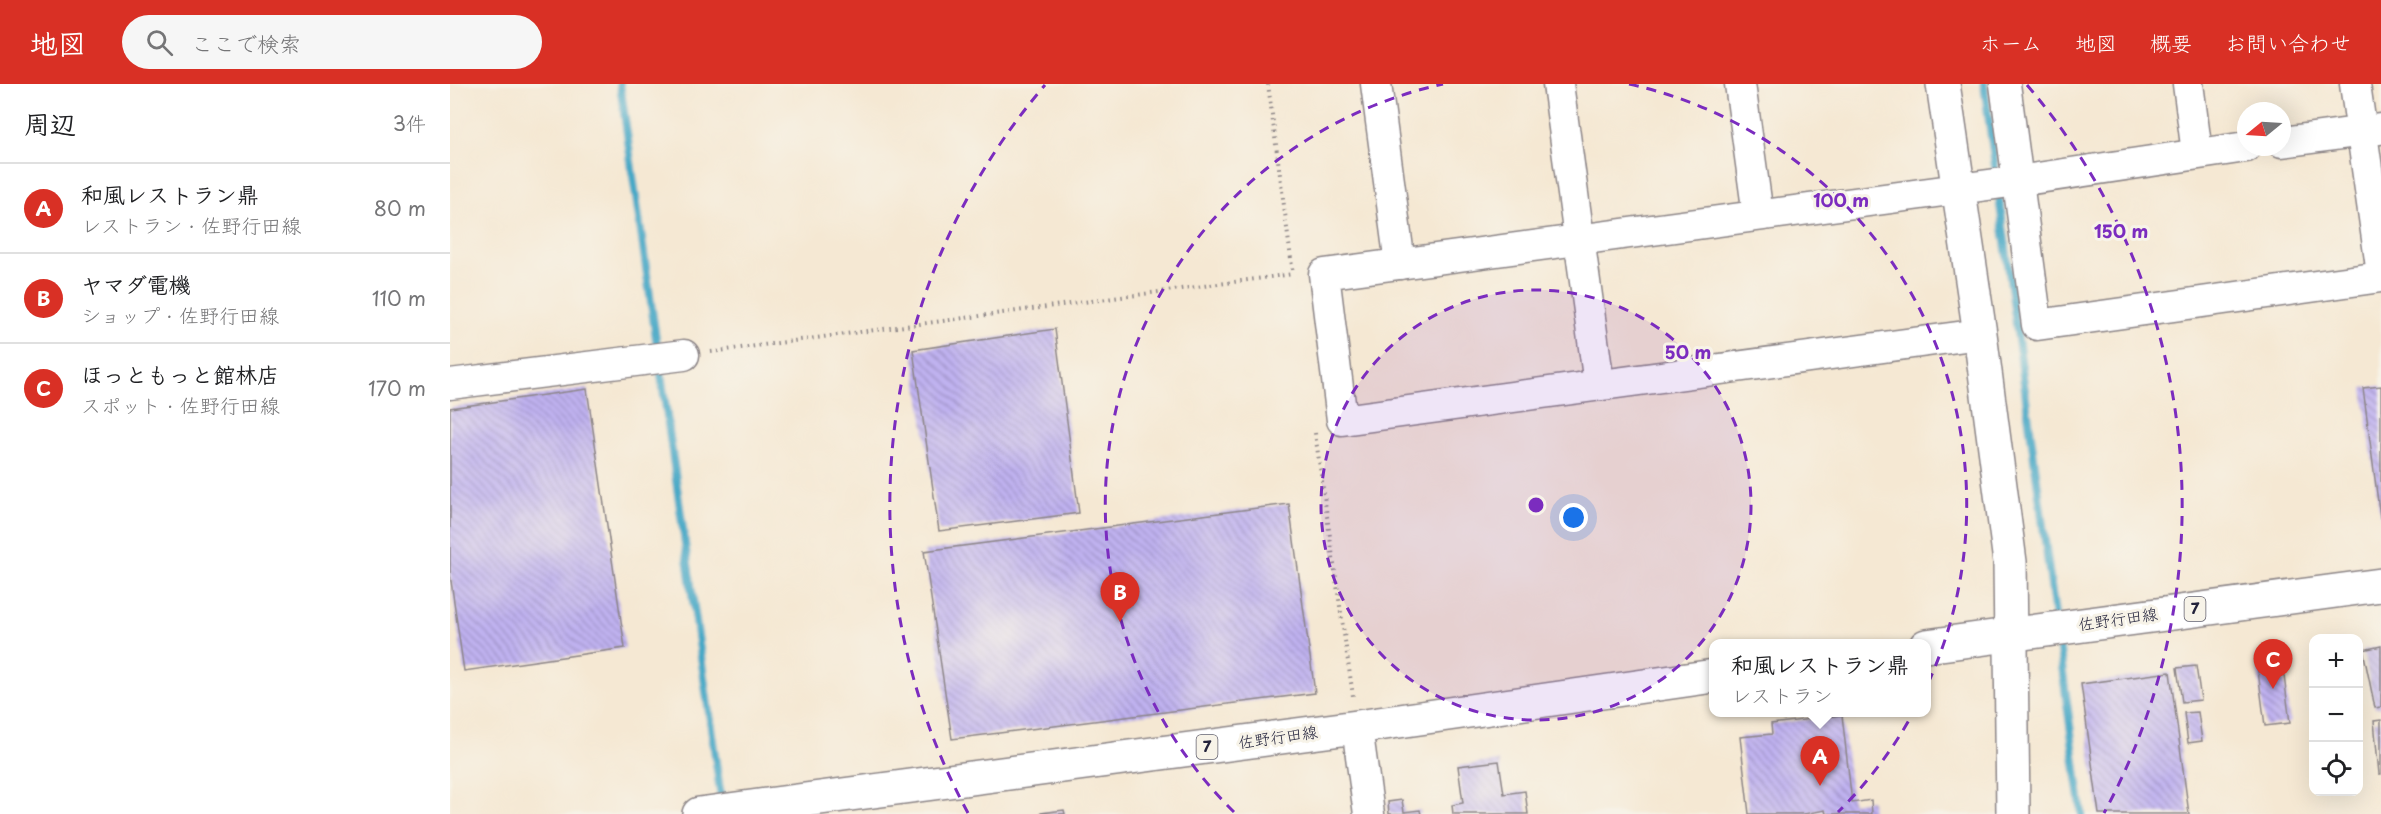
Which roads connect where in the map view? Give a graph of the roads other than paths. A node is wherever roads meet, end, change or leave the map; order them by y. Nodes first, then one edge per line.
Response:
1 (1376, 84) edge
2 (1558, 84) edge
3 (1740, 84) edge
4 (1943, 84) edge
5 (2005, 84) edge
6 (2188, 84) edge
7 (2355, 84) edge
8 (2372, 130) edge
9 (2291, 141) edge
10 (2237, 148) edge
11 (2198, 153) junction
12 (2018, 182) junction
13 (1958, 188) junction
14 (1758, 215) junction
15 (1580, 240) junction
16 (1400, 264) junction
17 (2381, 267) edge
18 (2381, 277) edge
19 (1980, 334) junction
20 (684, 355) road end
21 (450, 384) edge
22 (1599, 384) junction
23 (2381, 585) edge
24 (2009, 634) junction
25 (1931, 645) edge
26 (1709, 677) edge
27 (1357, 727) junction
28 (699, 814) edge
29 (1369, 814) edge
30 (2013, 814) edge

1 - 16 street
2 - 15 street
3 - 14 street
4 - 13 main road
5 - 12 street
6 - 11 street
7 - 8 street
8 - 9 street
8 - 17 street
10 - 11 street
11 - 12 street
12 - 13 street
12 - 18 street
13 - 14 street
13 - 19 main road
14 - 15 street
15 - 16 street
15 - 22 street
16 - 22 street
19 - 22 street
19 - 24 main road
20 - 21 street
23 - 24 main road, 佐野行田線 / 7
24 - 25 main road, 佐野行田線 / 7
24 - 30 main road
26 - 27 main road, 佐野行田線 / 7
27 - 28 main road, 佐野行田線 / 7
27 - 29 street

